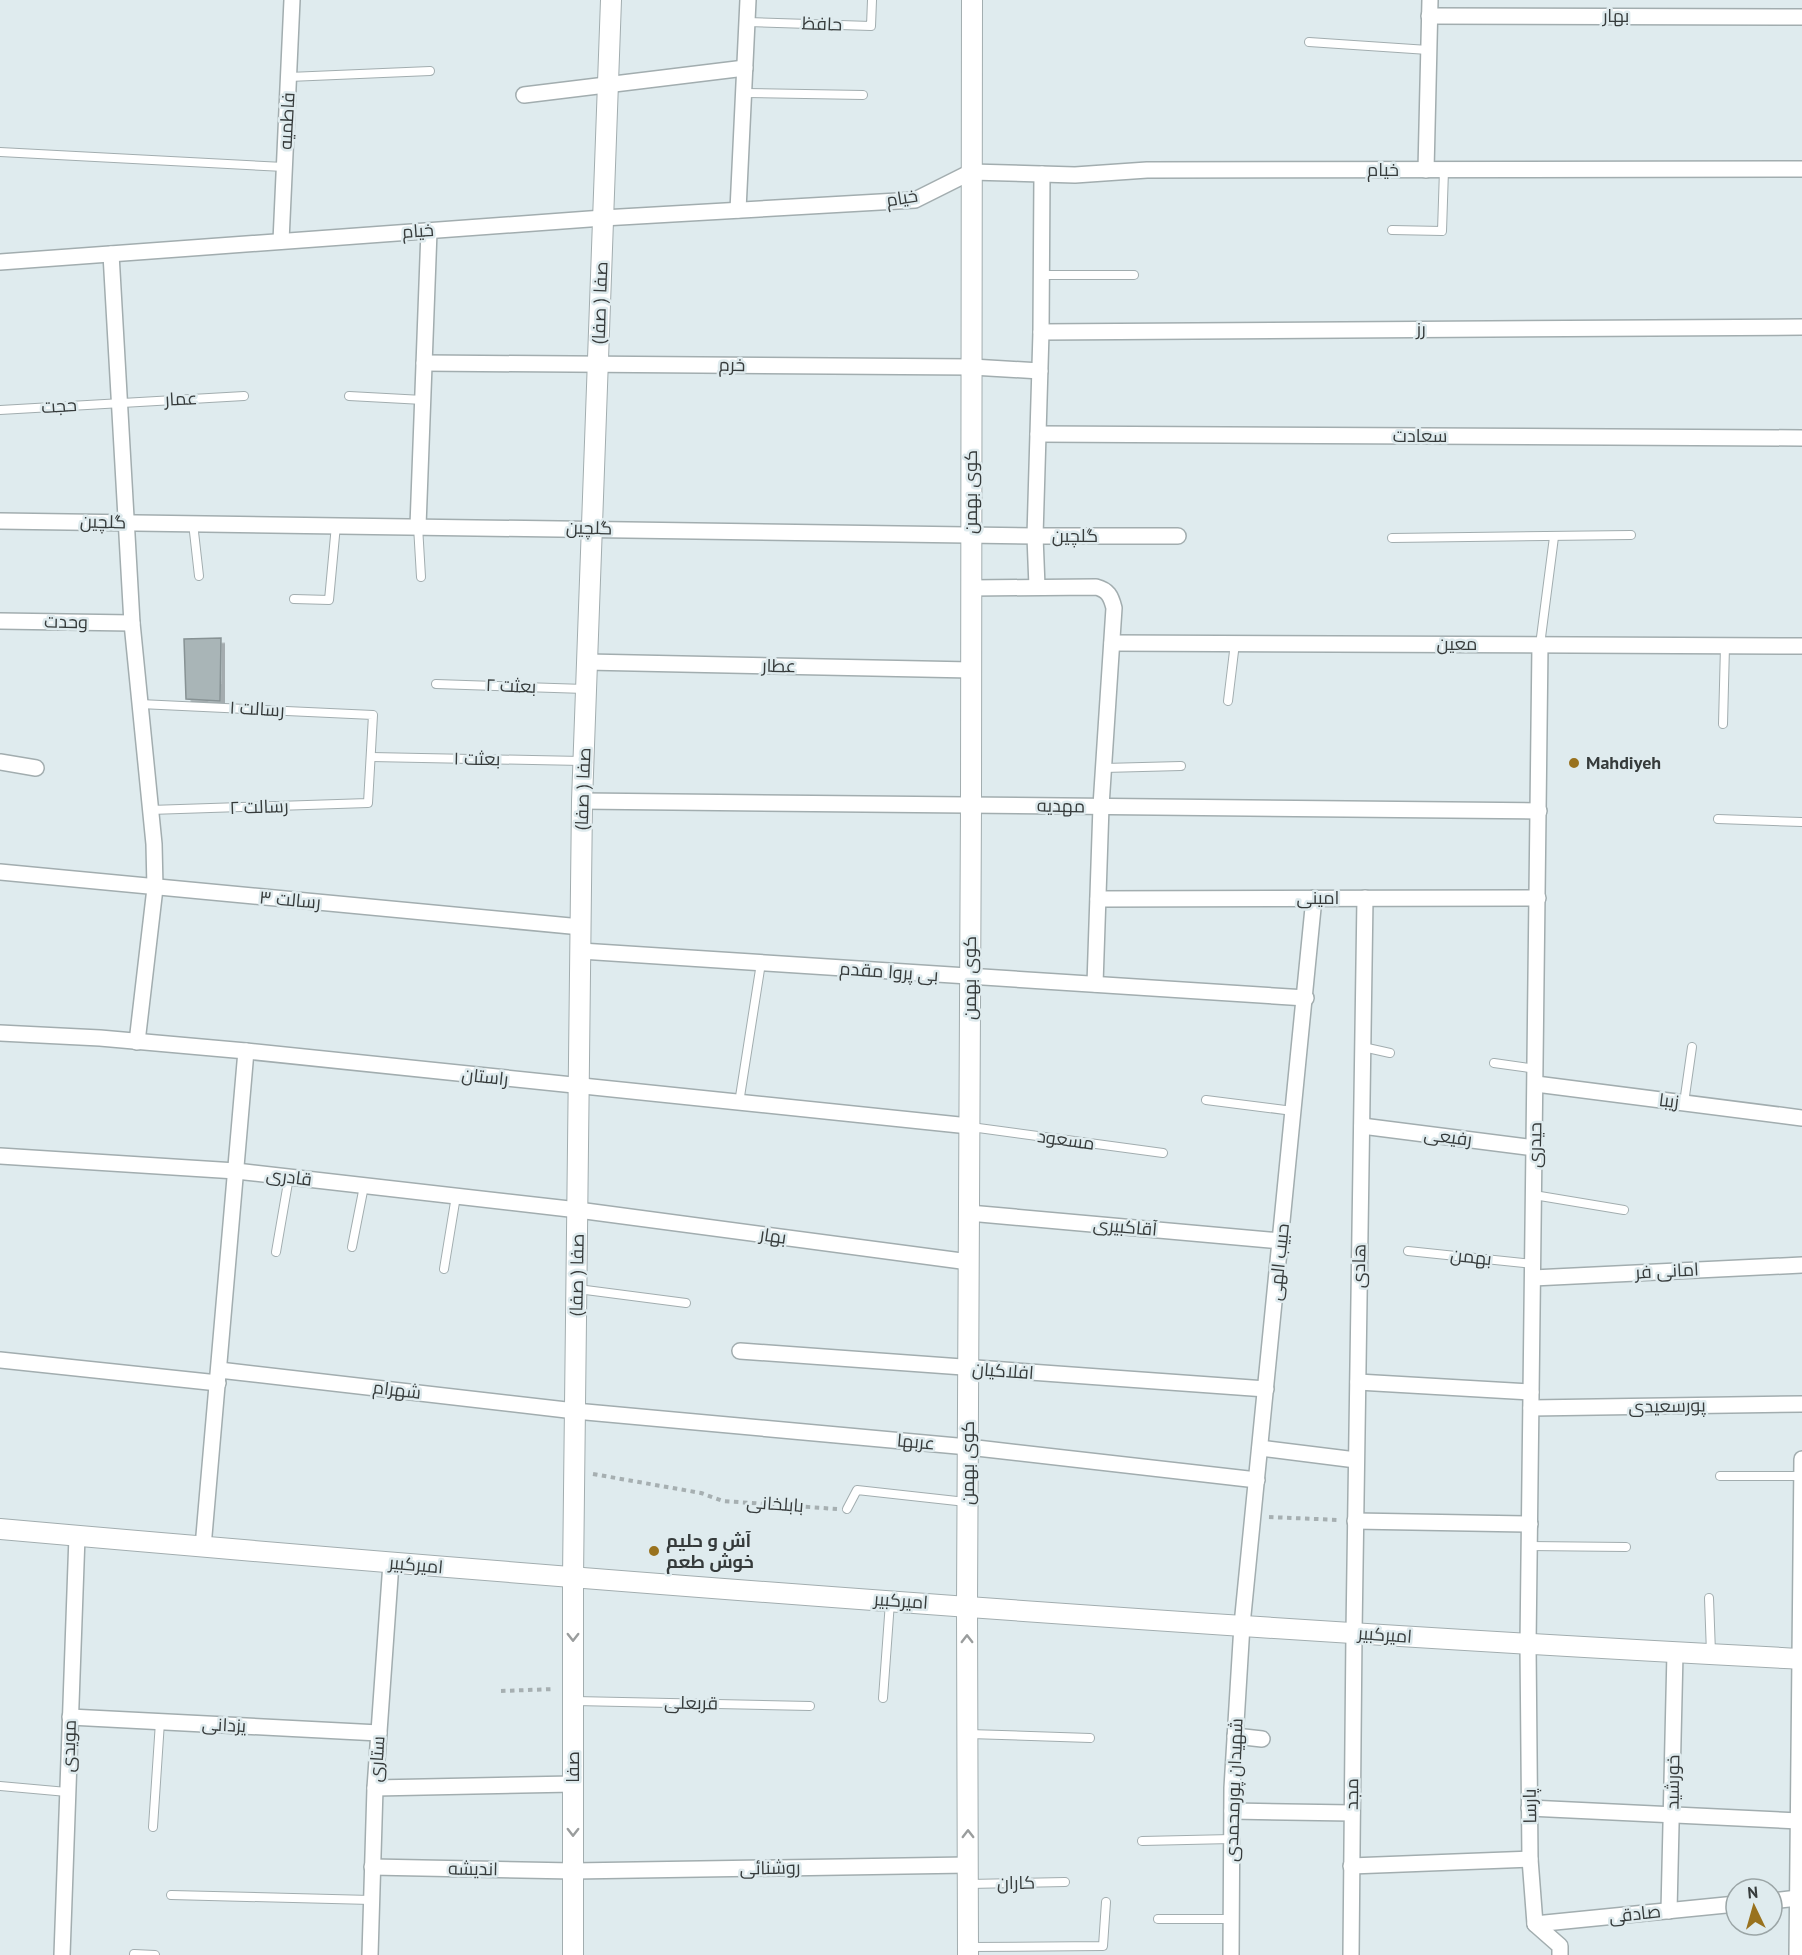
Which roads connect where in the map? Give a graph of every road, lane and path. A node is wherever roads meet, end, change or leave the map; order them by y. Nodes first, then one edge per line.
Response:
1 (292, 0) edge
2 (611, 0) edge
3 (748, 0) edge
4 (872, 0) edge
5 (972, 0) edge
6 (1430, 0) edge
7 (1429, 16) junction
8 (1802, 17) edge
9 (747, 22) junction
10 (1309, 42) dead end
11 (1428, 50) junction
12 (745, 68) junction
13 (430, 71) dead end
14 (289, 77) junction
15 (608, 84) junction
16 (744, 93) junction
17 (524, 95) dead end
18 (863, 95) dead end
19 (0, 152) edge
20 (284, 167) junction
21 (1802, 169) edge
22 (1426, 170) junction
23 (1444, 170) junction
24 (971, 172) junction
25 (1042, 174) junction
26 (738, 210) junction
27 (603, 218) junction
28 (1392, 230) dead end
29 (429, 231) junction
30 (281, 241) junction
31 (111, 254) junction
32 (0, 262) edge
33 (1134, 274) dead end
34 (1041, 275) junction
35 (1802, 327) edge
36 (1041, 332) junction
37 (424, 363) junction
38 (598, 363) junction
39 (972, 368) junction
40 (1040, 370) junction
41 (244, 396) dead end
42 (349, 396) dead end
43 (423, 400) junction
44 (119, 402) junction
45 (0, 410) edge
46 (1038, 434) junction
47 (1802, 438) edge
48 (0, 520) edge
49 (125, 522) junction
50 (193, 523) junction
51 (336, 525) junction
52 (418, 526) junction
53 (592, 528) junction
54 (971, 534) junction
55 (1631, 535) dead end
56 (1035, 536) junction
57 (1178, 536) dead end
58 (1554, 537) junction
59 (1392, 538) dead end
60 (199, 576) dead end
61 (421, 577) dead end
62 (1037, 587) junction
63 (971, 588) junction
64 (294, 599) dead end
65 (0, 621) edge
66 (132, 623) junction
67 (1112, 643) junction
68 (1235, 643) junction
69 (1540, 645) junction
70 (1725, 646) junction
71 (1802, 646) edge
72 (588, 662) junction
73 (971, 670) junction
74 (436, 684) dead end
75 (587, 689) junction
76 (1228, 701) dead end
77 (140, 704) junction
78 (1723, 724) dead end
79 (371, 756) junction
80 (584, 761) junction
81 (0, 762) edge
82 (1181, 766) dead end
83 (36, 768) dead end
84 (1104, 768) junction
85 (582, 801) junction
86 (971, 805) junction
87 (1101, 806) junction
88 (150, 810) junction
89 (1539, 811) junction
90 (1718, 819) dead end
91 (1802, 822) edge
92 (0, 872) edge
93 (154, 888) junction
94 (1098, 898) junction
95 (1314, 898) junction
96 (1365, 898) junction
97 (1538, 898) junction
98 (581, 927) junction
99 (581, 951) junction
100 (761, 963) junction
101 (970, 977) junction
102 (1095, 984) junction
103 (1306, 998) junction
104 (0, 1033) edge
105 (137, 1042) junction
106 (1363, 1047) junction
107 (1692, 1047) dead end
108 (246, 1051) junction
109 (1390, 1053) dead end
110 (1494, 1063) dead end
111 (1536, 1076) junction
112 (579, 1087) junction
113 (1206, 1100) dead end
114 (739, 1103) junction
115 (1684, 1103) junction
116 (1294, 1111) junction
117 (1802, 1118) edge
118 (969, 1126) junction
119 (1362, 1126) junction
120 (1535, 1148) junction
121 (1163, 1153) dead end
122 (0, 1156) edge
123 (236, 1171) junction
124 (289, 1177) junction
125 (364, 1186) junction
126 (1534, 1195) junction
127 (456, 1196) junction
128 (578, 1210) junction
129 (1624, 1210) dead end
130 (969, 1213) junction
131 (1281, 1241) junction
132 (352, 1247) dead end
133 (1408, 1251) dead end
134 (276, 1252) dead end
135 (969, 1262) junction
136 (1802, 1265) edge
137 (444, 1269) dead end
138 (1533, 1271) junction
139 (576, 1289) junction
140 (686, 1303) dead end
141 (740, 1351) dead end
142 (0, 1360) edge
143 (968, 1369) junction
144 (218, 1376) junction
145 (1358, 1382) junction
146 (1266, 1389) junction
147 (1531, 1392) junction
148 (1802, 1404) edge
149 (1531, 1408) junction
150 (575, 1411) junction
151 (968, 1447) junction
152 (1260, 1448) junction
153 (1802, 1459) edge
154 (1356, 1460) junction
155 (574, 1470) junction
156 (1720, 1476) dead end
157 (1802, 1476) edge
158 (1257, 1480) junction
159 (967, 1502) junction
160 (847, 1509) joint
161 (1253, 1517) junction
162 (1355, 1521) junction
163 (1530, 1524) junction
164 (0, 1529) edge
165 (77, 1536) junction
166 (1529, 1546) junction
167 (203, 1547) junction
168 (1626, 1547) dead end
169 (391, 1563) junction
170 (1802, 1567) edge
171 (573, 1578) junction
172 (1710, 1598) dead end
173 (890, 1601) junction
174 (967, 1606) junction
175 (1242, 1625) junction
176 (1354, 1633) junction
177 (1528, 1645) junction
178 (1675, 1653) junction
179 (1711, 1654) junction
180 (1801, 1659) edge
181 (501, 1691) dead end
182 (573, 1694) junction
183 (883, 1698) dead end
184 (810, 1706) dead end
185 (70, 1717) junction
186 (160, 1722) junction
187 (379, 1733) junction
188 (967, 1734) junction
189 (1235, 1736) junction
190 (1090, 1737) dead end
191 (1262, 1739) dead end
192 (573, 1784) junction
193 (0, 1786) edge
194 (375, 1788) junction
195 (67, 1792) junction
196 (1801, 1801) edge
197 (1530, 1808) junction
198 (1232, 1811) junction
199 (1352, 1813) junction
200 (1673, 1815) junction
201 (1799, 1821) junction
202 (153, 1827) dead end
203 (1232, 1839) junction
204 (1142, 1841) dead end
205 (1530, 1859) junction
206 (372, 1866) junction
207 (1351, 1866) junction
208 (573, 1870) junction
209 (968, 1875) junction
210 (1065, 1882) dead end
211 (171, 1895) dead end
212 (1798, 1898) junction
213 (371, 1899) junction
214 (1784, 1900) edge
215 (1106, 1902) dead end
216 (1724, 1905) edge
217 (1669, 1911) junction
218 (1158, 1919) dead end
219 (1231, 1919) junction
220 (1535, 1924) junction
221 (1800, 1925) edge
222 (968, 1951) edge
223 (134, 1954) edge
224 (62, 1955) edge
225 (155, 1955) edge
226 (370, 1955) edge
227 (573, 1955) edge
228 (1231, 1955) edge
229 (1351, 1955) edge
230 (1560, 1955) edge
231 (1797, 1955) edge

1 - 14 street, فاطمیه
2 - 15 street, صفا ( صفا)
3 - 9 street
4 - 9 lane, حافظ
5 - 24 street, کوی بهمن
6 - 7 street
7 - 8 street, بهار
7 - 11 street
9 - 12 street
10 - 11 lane
11 - 22 street
12 - 15 street
12 - 16 street
13 - 14 lane
14 - 20 street, فاطمیه
15 - 17 street
15 - 27 street, صفا ( صفا)
16 - 18 lane
16 - 26 street
19 - 20 lane
20 - 30 street, فاطمیه
21 - 23 street, خیام
22 - 23 street, خیام
22 - 25 street, خیام
23 - 28 lane
24 - 25 street, خیام
24 - 26 street, خیام
24 - 39 street, کوی بهمن
25 - 34 street
26 - 27 street, خیام
27 - 29 street, خیام
27 - 38 street, صفا ( صفا)
29 - 30 street, خیام
29 - 37 street
30 - 31 street, خیام
31 - 32 street, خیام
31 - 44 street
33 - 34 lane
34 - 36 street
35 - 36 street, رز
36 - 40 street
37 - 38 street, خرم
37 - 43 street
38 - 39 street, خرم
38 - 53 street, صفا ( صفا)
39 - 40 street, خرم
39 - 54 street, کوی بهمن
40 - 46 street
41 - 44 lane, عمار
42 - 43 lane
43 - 52 street
44 - 45 lane, حجت
44 - 49 street
46 - 47 street, سعادت
46 - 56 street
48 - 49 street, گلچین
49 - 50 street, گلچین
49 - 66 street
50 - 51 street, گلچین
50 - 60 lane
51 - 52 street, گلچین
51 - 64 lane
52 - 53 street, گلچین
52 - 61 lane
53 - 54 street, گلچین
53 - 72 street, صفا ( صفا)
54 - 56 street, گلچین
54 - 63 street, کوی بهمن
55 - 58 lane
56 - 57 street, گلچین
56 - 62 street
58 - 59 lane
58 - 69 lane
62 - 63 street
62 - 67 street
63 - 73 street, کوی بهمن
65 - 66 street, وحدت
66 - 77 street
67 - 68 street, معین
67 - 84 street
68 - 69 street, معین
68 - 76 lane
69 - 70 street, معین
69 - 89 street, حیدری
70 - 71 street, معین
70 - 78 lane
72 - 73 street, عطار
72 - 75 street, صفا ( صفا)
73 - 86 street, کوی بهمن
74 - 75 lane, بعثت ۲
75 - 80 street, صفا ( صفا)
77 - 79 lane, رسالت ۱
77 - 88 street
79 - 80 lane, بعثت ۱
79 - 88 lane, رسالت ۲
80 - 85 street, صفا ( صفا)
81 - 83 street
82 - 84 lane
84 - 87 street
85 - 86 street, مهدیه
85 - 98 street, صفا ( صفا)
86 - 87 street, مهدیه
86 - 101 street, کوی بهمن
87 - 89 street, مهدیه
87 - 94 street
88 - 93 street
89 - 97 street, حیدری
90 - 91 lane
92 - 93 street, رسالت ۳
93 - 98 street, رسالت ۳
93 - 105 street
94 - 95 street, امینی
94 - 102 street
95 - 96 street, امینی
95 - 103 street, حبیب الهی
96 - 97 street, امینی
96 - 106 street, هادی
97 - 111 street, حیدری
98 - 99 street, صفا ( صفا)
99 - 100 street, بی پروا مقدم
99 - 112 street, صفا ( صفا)
100 - 101 street, بی پروا مقدم
100 - 114 lane
101 - 102 street, بی پروا مقدم
101 - 118 street, کوی بهمن
102 - 103 street, بی پروا مقدم
103 - 116 street, حبیب الهی
104 - 105 street, راستان
105 - 108 street, راستان
106 - 109 lane
106 - 119 street, هادی
107 - 115 lane
108 - 112 street, راستان
108 - 123 street
110 - 111 lane
111 - 115 street, زیبا
111 - 120 street, حیدری
112 - 114 street, راستان
112 - 128 street, صفا ( صفا)
113 - 116 lane
114 - 118 street, راستان
115 - 117 street, زیبا
116 - 131 street, حبیب الهی
118 - 121 lane, مسعود
118 - 130 street, کوی بهمن
119 - 120 street, رفیعی
119 - 145 street, هادی
120 - 126 street, حیدری
122 - 123 street, قادری
123 - 124 street, قادری
123 - 144 street
124 - 125 street, قادری
124 - 134 lane
125 - 127 street, قادری
125 - 132 lane
126 - 129 lane
126 - 138 street, حیدری
127 - 128 street, قادری
127 - 137 lane
128 - 135 street, بهار
128 - 139 street, صفا ( صفا)
130 - 131 street, آقاکبیری
130 - 135 street, کوی بهمن
131 - 146 street, حبیب الهی
133 - 138 lane, بهمن
135 - 143 street, کوی بهمن
136 - 138 street, امانی فر
138 - 147 street, حیدری
139 - 140 lane
139 - 150 street, صفا ( صفا)
141 - 143 street, افلاکیان
142 - 144 street, شهرام
143 - 146 street, افلاکیان
143 - 151 street, کوی بهمن
144 - 150 street, شهرام
144 - 167 street
145 - 147 street
145 - 154 street, هادی
146 - 152 street, حبیب الهی
147 - 149 street, حیدری
148 - 149 street, پورسعیدی
149 - 163 street, حیدری
150 - 151 street, عربها
150 - 155 street, صفا ( صفا)
151 - 158 street, عربها
151 - 159 street, کوی بهمن
152 - 154 street
152 - 158 street, حبیب الهی
153 - 157 street
154 - 162 street, هادی
155 - 160 path, بابلخانی
155 - 171 street, صفا ( صفا)
156 - 157 lane
157 - 170 street
158 - 161 street, حبیب الهی
159 - 160 lane
159 - 174 street, کوی بهمن
161 - 162 path
161 - 175 street, حبیب الهی
162 - 163 street
162 - 176 street, هادی
163 - 166 street, حیدری
164 - 165 street, امیرکبیر
165 - 167 street, امیرکبیر
165 - 185 street, مویدی
166 - 168 lane
166 - 177 street, حیدری
167 - 169 street, امیرکبیر
169 - 171 street, امیرکبیر
169 - 187 street, ستاری
170 - 180 street
171 - 173 street, امیرکبیر
171 -> 182 street, صفا
172 - 179 lane
173 - 174 street, امیرکبیر
173 - 183 lane
174 - 175 street, امیرکبیر
188 -> 174 street, کوی بهمن
175 - 176 street, امیرکبیر
175 - 189 street, شهیدان پورمحمدی
176 - 177 street, امیرکبیر
176 - 199 street, مجد
177 - 178 street, امیرکبیر
177 - 197 street, پارسا
178 - 179 street, امیرکبیر
178 - 200 street, خورشید
179 - 180 street, امیرکبیر
180 - 196 street
181 - 182 path
182 - 184 lane, قربعلی
182 - 192 street, صفا
185 - 186 street, یزدانی
185 - 195 street, مویدی
186 - 187 street, یزدانی
186 - 202 lane
187 - 194 street, ستاری
188 - 190 lane
209 -> 188 street, کوی بهمن
189 - 191 street
189 - 198 street, شهیدان پورمحمدی
192 - 194 street
192 -> 208 street, صفا
193 - 195 lane
194 - 206 street, ستاری
195 - 224 street, مویدی
196 - 201 street
197 - 200 street
197 - 205 street, پارسا
198 - 199 street
198 - 203 street, شهیدان پورمحمدی
199 - 207 street, مجد
200 - 201 street
200 - 217 street, خورشید
201 - 212 street
203 - 204 lane
203 - 219 street, شهیدان پورمحمدی
205 - 207 street
205 - 220 street, پارسا
206 - 208 street, اندیشه
206 - 213 street, ستاری
207 - 229 street, مجد
208 - 209 street, روشنائی
208 - 227 street, صفا
209 - 210 lane, کاران
209 - 222 street, کوی بهمن
211 - 213 lane
212 - 214 street
212 - 221 street
213 - 226 street, ستاری
215 - 222 lane
216 - 217 street, صادقی
217 - 220 street, صادقی
218 - 219 lane
219 - 228 street, شهیدان پورمحمدی
220 - 230 street
221 - 231 street
223 - 225 lane

